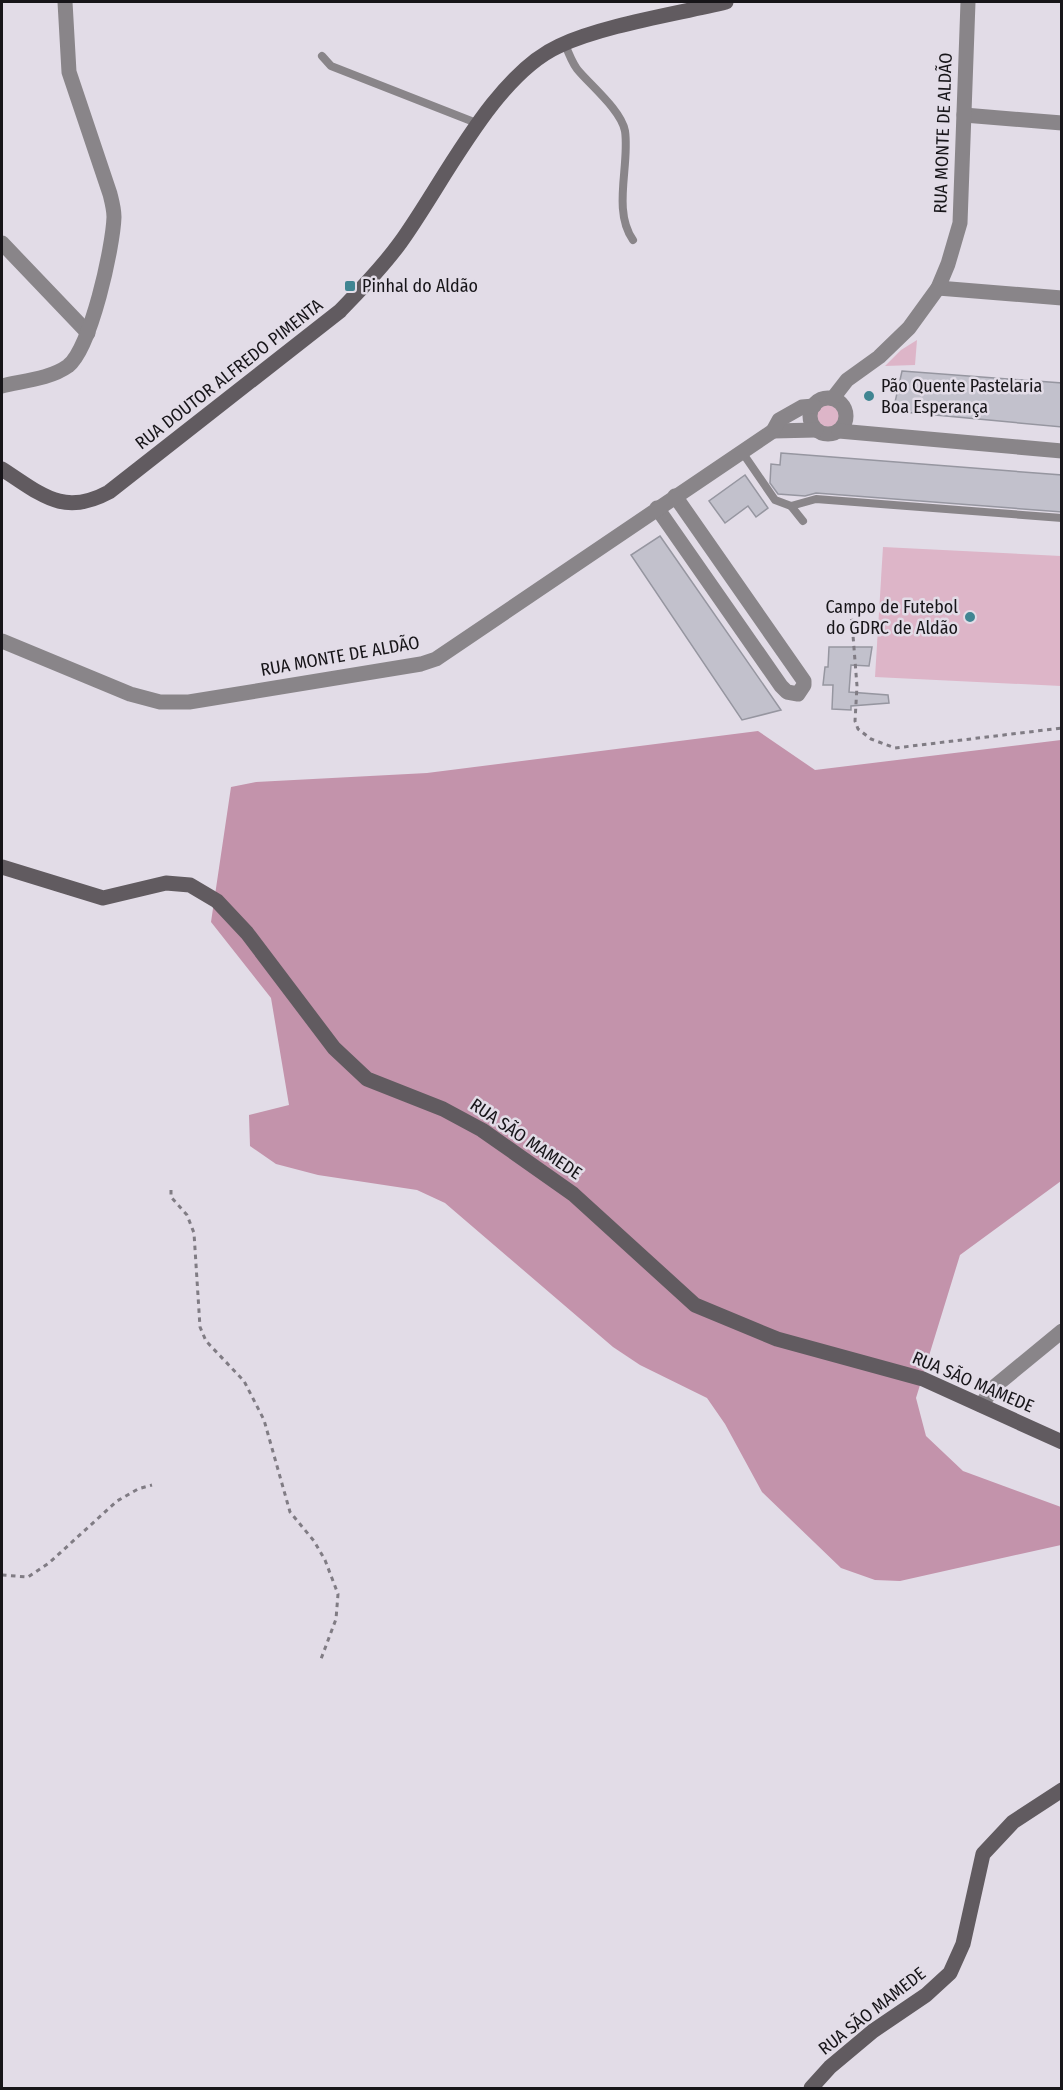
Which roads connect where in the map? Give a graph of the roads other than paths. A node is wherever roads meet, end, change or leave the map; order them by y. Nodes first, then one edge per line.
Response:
1 (65, 2) edge
2 (726, 2) edge
3 (968, 2) edge
4 (565, 44) junction
5 (322, 56) dead end
6 (964, 115) junction
7 (1062, 123) edge
8 (480, 124) junction
9 (633, 240) dead end
10 (2, 243) edge
11 (938, 288) junction
12 (1062, 298) edge
13 (88, 333) junction
14 (2, 386) edge
15 (833, 398) junction
16 (814, 406) junction
17 (816, 430) junction
18 (773, 431) junction
19 (839, 431) junction
20 (1062, 450) edge
21 (742, 452) junction
22 (2, 469) edge
23 (675, 496) junction
24 (791, 506) junction
25 (657, 508) junction
26 (1062, 518) edge
27 (803, 521) dead end
28 (2, 641) edge
29 (2, 867) edge
30 (1062, 1331) edge
31 (981, 1405) junction
32 (1062, 1442) edge
33 (1062, 1790) edge
34 (811, 2088) edge

1 - 13 street
2 - 4 street, RUA DOUTOR ALFREDO PIMENTA
3 - 6 street, RUA MONTE DE ALDÃO
4 - 8 street, RUA DOUTOR ALFREDO PIMENTA
4 - 9 lane
5 - 8 lane
6 - 7 street
6 - 11 street, RUA MONTE DE ALDÃO
8 - 22 street, RUA DOUTOR ALFREDO PIMENTA
10 - 13 street
11 - 12 street
11 - 15 street, RUA MONTE DE ALDÃO
13 - 14 street
15 - 16 street
15 - 19 street
16 - 17 street
16 - 18 street, RUA MONTE DE ALDÃO
17 - 18 street
17 - 19 street
18 - 21 street, RUA MONTE DE ALDÃO
19 - 20 street
21 - 23 street, RUA MONTE DE ALDÃO
21 - 24 lane
23 - 25 street, RUA MONTE DE ALDÃO
23 - 25 street
24 - 26 lane
24 - 27 lane
25 - 28 street, RUA MONTE DE ALDÃO
29 - 31 street, RUA SÃO MAMEDE
30 - 31 street
31 - 32 street, RUA SÃO MAMEDE
33 - 34 street, RUA SÃO MAMEDE

